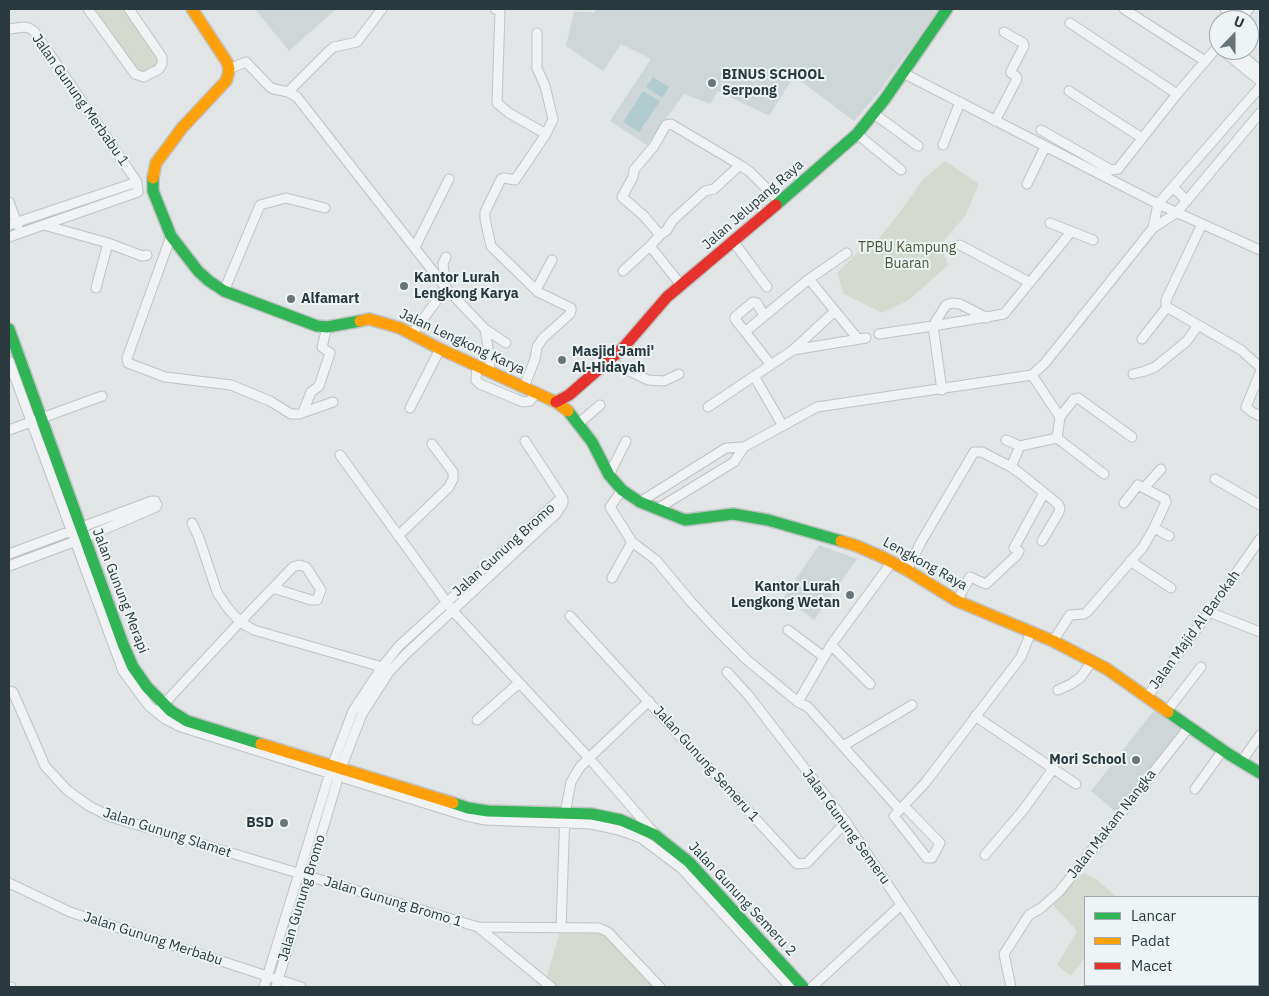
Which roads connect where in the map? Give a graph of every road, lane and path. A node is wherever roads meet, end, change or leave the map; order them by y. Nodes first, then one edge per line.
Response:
1 (88, 9) edge
2 (129, 9) edge
3 (192, 9) edge
4 (382, 9) edge
5 (495, 9) edge
6 (947, 9) edge
7 (1124, 9) edge
8 (1070, 23) dead end
9 (9, 28) edge
10 (537, 32) dead end
11 (1004, 32) dead end
12 (1209, 57) edge
13 (1235, 60) edge
14 (1248, 60) edge
15 (1205, 61) junction
16 (229, 69) junction
17 (1260, 70) edge
18 (903, 73) junction
19 (1260, 81) edge
20 (1260, 87) edge
21 (1069, 91) dead end
22 (288, 92) junction
23 (1177, 94) junction
24 (960, 102) junction
25 (1260, 112) edge
26 (873, 113) junction
27 (995, 121) junction
28 (1041, 130) dead end
29 (546, 134) junction
30 (856, 134) junction
31 (1142, 138) junction
32 (943, 145) dead end
33 (918, 146) dead end
34 (1045, 147) junction
35 (740, 165) junction
36 (901, 170) dead end
37 (449, 179) dead end
38 (136, 182) junction
39 (1027, 184) dead end
40 (1173, 188) junction
41 (1187, 201) junction
42 (9, 202) edge
43 (780, 202) junction
44 (1158, 204) junction
45 (326, 208) dead end
46 (1176, 213) junction
47 (1050, 223) dead end
48 (13, 224) edge
49 (1202, 224) junction
50 (44, 225) junction
51 (1153, 228) junction
52 (1071, 232) junction
53 (20, 234) junction
54 (660, 235) junction
55 (171, 236) junction
56 (9, 237) edge
57 (1093, 240) dead end
58 (734, 241) junction
59 (108, 242) junction
60 (960, 245) dead end
61 (650, 246) junction
62 (415, 247) junction
63 (1260, 250) edge
64 (847, 253) dead end
65 (146, 255) dead end
66 (446, 257) dead end
67 (552, 260) dead end
68 (622, 271) dead end
69 (809, 279) junction
70 (1029, 282) junction
71 (681, 284) junction
72 (767, 287) dead end
73 (96, 288) dead end
74 (446, 288) junction
75 (536, 290) junction
76 (224, 291) junction
77 (1167, 307) junction
78 (835, 311) junction
79 (764, 316) junction
80 (987, 318) junction
81 (934, 325) junction
82 (1198, 325) junction
83 (327, 327) junction
84 (9, 329) edge
85 (485, 329) junction
86 (746, 331) junction
87 (412, 334) junction
88 (879, 334) dead end
89 (1142, 339) dead end
90 (506, 343) dead end
91 (440, 349) junction
92 (793, 350) junction
93 (9, 361) edge
94 (609, 361) junction
95 (477, 365) junction
96 (771, 365) junction
97 (1260, 367) edge
98 (489, 371) junction
99 (1260, 373) edge
100 (679, 374) dead end
101 (1133, 374) dead end
102 (1032, 375) junction
103 (754, 376) junction
104 (524, 387) junction
105 (944, 390) junction
106 (536, 393) junction
107 (102, 396) dead end
108 (333, 402) dead end
109 (556, 402) junction
110 (600, 405) dead end
111 (708, 407) dead end
112 (410, 408) dead end
113 (303, 412) junction
114 (1260, 416) edge
115 (1060, 417) junction
116 (36, 420) junction
117 (578, 424) junction
118 (782, 426) junction
119 (9, 430) edge
120 (1132, 437) dead end
121 (1057, 438) junction
122 (1006, 440) dead end
123 (525, 441) dead end
124 (626, 441) dead end
125 (432, 444) dead end
126 (1020, 446) junction
127 (744, 447) junction
128 (340, 455) dead end
129 (707, 461) junction
130 (1011, 467) junction
131 (1161, 469) dead end
132 (714, 474) junction
133 (1104, 474) dead end
134 (609, 475) junction
135 (1215, 479) dead end
136 (1144, 488) junction
137 (622, 490) junction
138 (1044, 492) junction
139 (563, 498) junction
140 (640, 502) junction
141 (1124, 503) dead end
142 (1260, 505) edge
143 (658, 509) junction
144 (192, 523) dead end
145 (1154, 528) junction
146 (78, 535) junction
147 (398, 536) junction
148 (1169, 536) dead end
149 (1260, 539) edge
150 (1042, 541) dead end
151 (632, 542) junction
152 (9, 554) edge
153 (1130, 561) junction
154 (892, 562) junction
155 (9, 566) edge
156 (907, 570) junction
157 (612, 578) dead end
158 (273, 588) junction
159 (1171, 588) dead end
160 (957, 601) junction
161 (446, 603) junction
162 (453, 611) junction
163 (1209, 612) junction
164 (570, 616) dead end
165 (240, 622) junction
166 (788, 630) dead end
167 (1031, 632) junction
168 (1260, 632) edge
169 (1052, 641) junction
170 (831, 645) junction
171 (824, 657) junction
172 (1092, 661) junction
173 (1201, 667) dead end
174 (385, 669) junction
175 (728, 672) dead end
176 (519, 683) junction
177 (870, 684) dead end
178 (1058, 690) dead end
179 (9, 691) edge
180 (1147, 697) junction
181 (649, 701) junction
182 (798, 702) junction
183 (912, 705) dead end
184 (160, 708) junction
185 (1167, 711) junction
186 (976, 716) junction
187 (477, 720) dead end
188 (1190, 727) junction
189 (1260, 735) edge
190 (843, 746) junction
191 (1223, 750) junction
192 (589, 758) junction
193 (1241, 762) junction
194 (1053, 769) junction
195 (335, 771) junction
196 (1260, 773) edge
197 (1076, 784) dead end
198 (1195, 789) dead end
199 (902, 808) junction
200 (565, 818) junction
201 (846, 822) junction
202 (655, 835) junction
203 (663, 854) junction
204 (985, 855) dead end
205 (298, 874) junction
206 (309, 877) junction
207 (9, 883) edge
208 (901, 905) junction
209 (478, 928) junction
210 (561, 928) junction
211 (267, 977) junction
212 (277, 984) edge
213 (546, 986) edge
214 (264, 987) edge
215 (301, 987) edge
216 (660, 987) edge
217 (790, 987) edge
218 (803, 987) edge
219 (812, 987) edge
220 (956, 987) edge
221 (1011, 987) edge

1 - 2 street
3 - 16 street
4 - 22 street
5 - 29 street
6 - 18 street, Jalan Jelupang Raya
7 - 15 street
8 - 23 street
9 - 38 street, Jalan Gunung Merbabu 1
10 - 29 street
11 - 27 street
12 - 15 street
13 - 19 street
14 - 17 street
15 - 23 street
16 - 22 street
16 - 55 street, Jalan Lengkong Karya
18 - 24 street
18 - 26 street, Jalan Jelupang Raya
20 - 40 street
21 - 31 street
22 - 62 street
23 - 31 street
24 - 27 street
24 - 32 street
25 - 41 street
26 - 30 street, Jalan Jelupang Raya
26 - 33 street
27 - 34 street
28 - 31 street
29 - 75 street
30 - 36 street
30 - 43 street, Jalan Jelupang Raya
34 - 39 street
34 - 44 street
35 - 43 street
35 - 54 street
35 - 54 street
37 - 62 street
38 - 48 street
38 - 50 street, Jalan Gunung Merbabu 1
40 - 41 street
40 - 44 street
41 - 46 street
42 - 48 street
43 - 58 street, Jalan Jelupang Raya
44 - 46 street
44 - 51 street
45 - 76 street
46 - 49 street
46 - 51 street
47 - 52 street
48 - 53 street
49 - 63 street
49 - 77 street
50 - 53 street
50 - 59 street
51 - 102 street
52 - 57 street
52 - 70 street
53 - 56 street
54 - 61 street
55 - 76 street, Jalan Lengkong Karya
55 - 113 street
58 - 71 street, Jalan Jelupang Raya
58 - 72 street
59 - 65 street
59 - 73 street
60 - 70 street
61 - 68 street
61 - 71 street
62 - 74 street
64 - 69 street
66 - 74 street
67 - 75 street
69 - 78 street
69 - 79 street
70 - 80 street
71 - 94 street, Jalan Jelupang Raya
74 - 85 street
74 - 87 street
75 - 104 street
76 - 83 street, Jalan Lengkong Karya
77 - 82 street
77 - 89 street
78 - 92 street
78 - 92 street
79 - 86 street
79 - 86 street
80 - 81 street
80 - 81 street
81 - 88 street
81 - 105 street
82 - 97 street
82 - 101 street
83 - 87 street, Jalan Lengkong Karya
83 - 113 street
84 - 116 street, Jalan Gunung Merapi
85 - 90 street
85 - 98 street
86 - 96 street
87 - 91 street, Jalan Lengkong Karya
91 - 95 street, Jalan Lengkong Karya
91 - 112 street
92 - 96 street
93 - 116 street, Jalan Gunung Merapi
94 - 100 street
94 - 109 street, Jalan Jelupang Raya
95 - 98 street, Jalan Lengkong Karya
95 - 106 street
96 - 103 street
98 - 104 street, Jalan Lengkong Karya
99 - 114 street
102 - 105 street
102 - 115 street
103 - 111 street
103 - 118 street
104 - 106 street, Jalan Lengkong Karya
105 - 118 street
106 - 109 street, Jalan Lengkong Karya
107 - 116 street
108 - 113 street
109 - 117 street, Lengkong Raya
110 - 117 street
115 - 120 street
115 - 121 street
116 - 119 street
116 - 146 street, Jalan Gunung Merapi
117 - 134 street, Lengkong Raya
118 - 127 street
121 - 126 street
121 - 133 street
122 - 126 street
123 - 139 street
124 - 134 street
125 - 147 street
126 - 130 street
127 - 129 street
127 - 132 street
128 - 147 street, Jalan Gunung Semeru 2
129 - 132 street
129 - 140 street
130 - 138 street
130 - 156 street
131 - 136 street
132 - 143 street
134 - 137 street, Lengkong Raya
135 - 142 street
136 - 141 street
136 - 145 street
137 - 140 street, Lengkong Raya
137 - 151 street
138 - 150 street
138 - 160 street
139 - 161 street, Jalan Gunung Bromo
139 - 162 street, Jalan Gunung Bromo
140 - 143 street, Lengkong Raya
143 - 154 street, Lengkong Raya
144 - 165 street
145 - 148 street
145 - 153 street
146 - 146 street
146 - 152 street
146 - 155 street
146 - 184 street, Jalan Gunung Merapi
147 - 161 street, Jalan Gunung Semeru 2
149 - 163 street, Jalan Majid Al Barokah
151 - 157 street
151 - 182 street
153 - 159 street
153 - 169 street
154 - 156 street, Lengkong Raya
154 - 170 street
156 - 160 street, Lengkong Raya
158 - 158 street
158 - 165 street
160 - 167 street, Lengkong Raya
161 - 162 street, Jalan Gunung Semeru 2
161 - 174 street, Jalan Gunung Bromo
162 - 174 street, Jalan Gunung Bromo
162 - 176 street, Jalan Gunung Semeru 2
163 - 168 street
163 - 180 street, Jalan Majid Al Barokah
164 - 181 street, Jalan Gunung Semeru 1
165 - 174 street
165 - 184 street
166 - 171 street
167 - 169 street, Lengkong Raya
167 - 186 street
169 - 172 street, Lengkong Raya
170 - 171 street
170 - 177 street
171 - 182 street
172 - 178 street
172 - 180 street, Lengkong Raya
173 - 185 street
174 - 195 street, Jalan Gunung Bromo
175 - 201 street, Jalan Gunung Semeru
176 - 187 street
176 - 192 street, Jalan Gunung Semeru 2
179 - 205 street, Jalan Gunung Slamet
180 - 185 street, Lengkong Raya
181 - 192 street
181 - 201 street, Jalan Gunung Semeru 1
182 - 190 street
183 - 190 street
184 - 195 street, Jalan Gunung Merapi
185 - 188 street, Lengkong Raya
186 - 194 street
186 - 199 street
188 - 191 street, Lengkong Raya
188 - 221 street, Jalan Makam Nangka
189 - 193 street
190 - 199 street
191 - 193 street, Lengkong Raya
191 - 198 street
192 - 200 street
192 - 202 street, Jalan Gunung Semeru 2
193 - 196 street, Lengkong Raya
194 - 197 street
194 - 204 street
195 - 200 street, Jalan Gunung Semeru 2
195 - 205 street, Jalan Gunung Bromo
195 - 206 street, Jalan Gunung Bromo
199 - 199 street
200 - 202 street, Jalan Gunung Semeru 2
200 - 203 street, Jalan Gunung Semeru 2
200 - 210 street
201 - 208 street, Jalan Gunung Semeru
202 - 203 street, Jalan Gunung Semeru 2
202 - 218 street, Jalan Gunung Semeru 2
203 - 217 street, Jalan Gunung Semeru 2
205 - 206 street, Jalan Gunung Slamet
205 - 211 street, Jalan Gunung Bromo
206 - 209 street, Jalan Gunung Bromo 1
206 - 212 street, Jalan Gunung Bromo
207 - 211 street, Jalan Gunung Merbabu
208 - 219 street
208 - 220 street, Jalan Gunung Semeru
209 - 210 street, Jalan Gunung Bromo 1
209 - 213 street, Jalan Gunung Bromo 1
210 - 216 street, Jalan Gunung Bromo 1
211 - 212 street, Jalan Gunung Merbabu
211 - 214 street, Jalan Gunung Bromo
212 - 215 street, Jalan Gunung Merbabu

